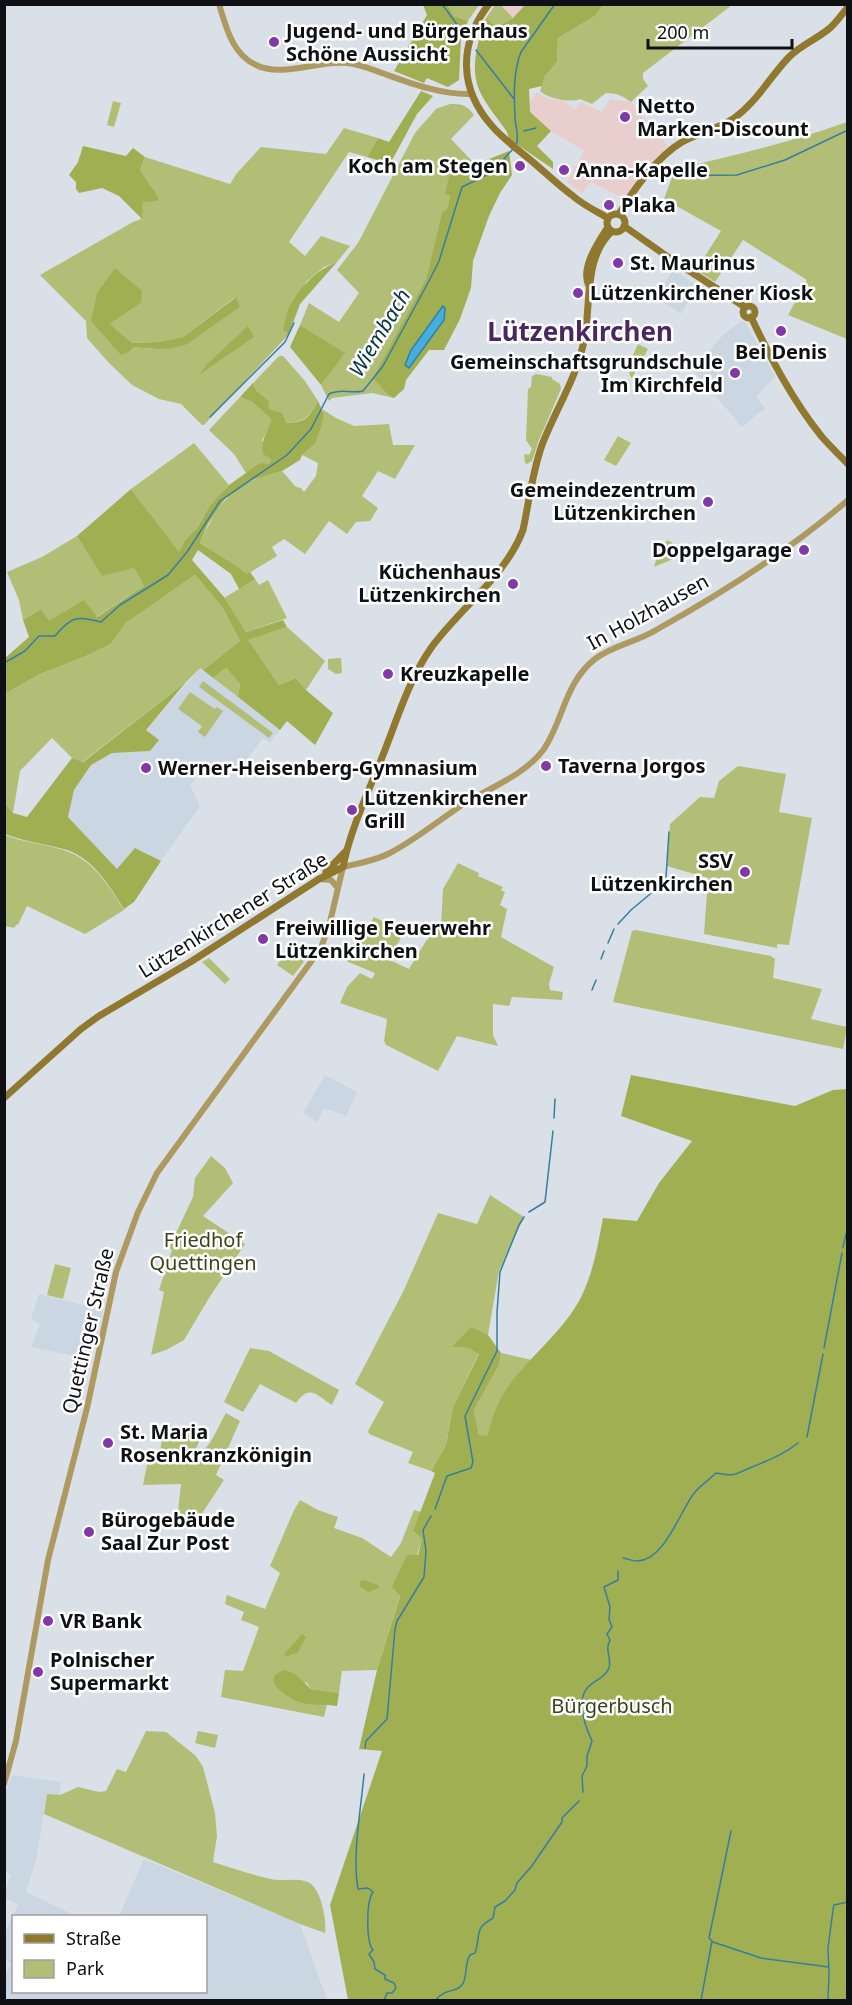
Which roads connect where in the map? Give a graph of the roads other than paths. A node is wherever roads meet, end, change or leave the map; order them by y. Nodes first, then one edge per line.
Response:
1 (219, 4) edge
2 (488, 5) edge
3 (848, 7) edge
4 (471, 94) junction
5 (619, 214) junction
6 (608, 218) junction
7 (624, 226) junction
8 (610, 229) junction
9 (848, 464) edge
10 (848, 500) edge
11 (346, 850) junction
12 (357, 864) junction
13 (343, 867) junction
14 (319, 879) junction
15 (337, 887) junction
16 (4, 1098) edge
17 (4, 1784) edge

1 - 4 street
2 - 4 main road
3 - 5 main road
4 - 6 main road
5 - 6 main road
5 - 7 main road
6 - 8 main road
7 - 8 main road
7 - 9 main road
8 - 11 main road, Lützenkirchener Straße
10 - 12 street, In Holzhausen
11 - 12 street
11 - 13 main road, Lützenkirchener Straße
11 - 14 main road
12 - 13 street, In Holzhausen
13 - 14 main road, Lützenkirchener Straße
13 - 15 street, Quettinger Straße
14 - 15 street
14 - 16 main road, Lützenkirchener Straße
15 - 17 street, Quettinger Straße

